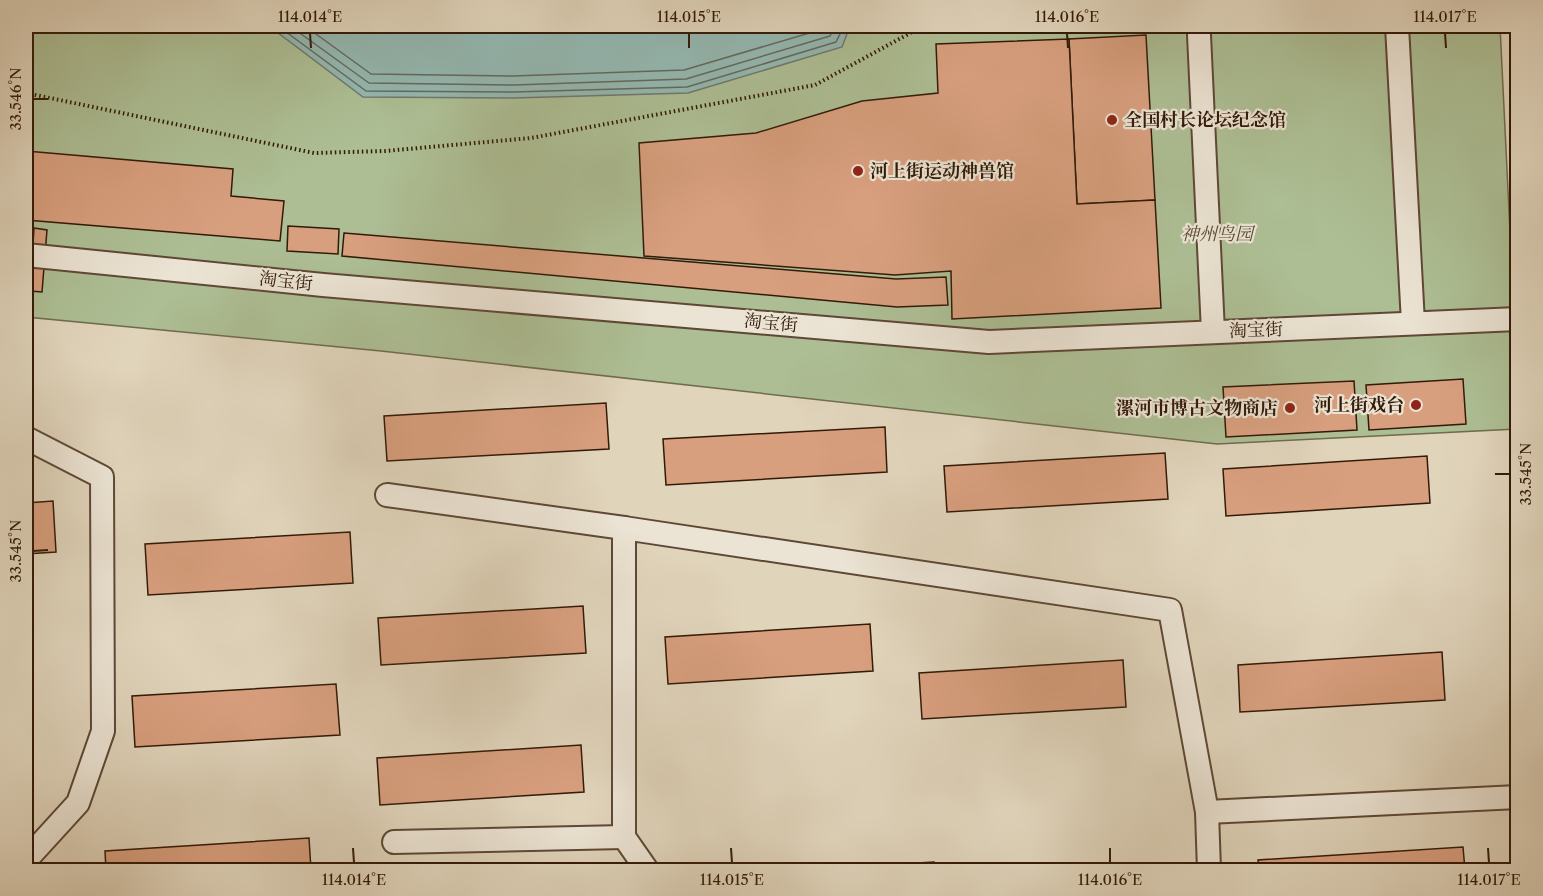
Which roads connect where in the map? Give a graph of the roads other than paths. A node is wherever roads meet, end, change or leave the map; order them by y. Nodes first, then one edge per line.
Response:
1 (1397, 26) edge
2 (1199, 35) dead end
3 (26, 255) edge
4 (1518, 319) edge
5 (1413, 323) junction
6 (1213, 332) junction
7 (26, 438) edge
8 (387, 495) dead end
9 (624, 528) junction
10 (1518, 797) edge
11 (1207, 812) junction
12 (624, 837) junction
13 (394, 842) dead end
14 (26, 860) edge
15 (647, 870) edge
16 (1209, 870) edge

1 - 5 street
2 - 6 street
3 - 6 street, 淘宝街
4 - 5 street, 淘宝街
5 - 6 street, 淘宝街
7 - 14 street
8 - 9 street
9 - 11 street
9 - 12 street
10 - 11 street
11 - 16 street
12 - 13 street
12 - 15 street

